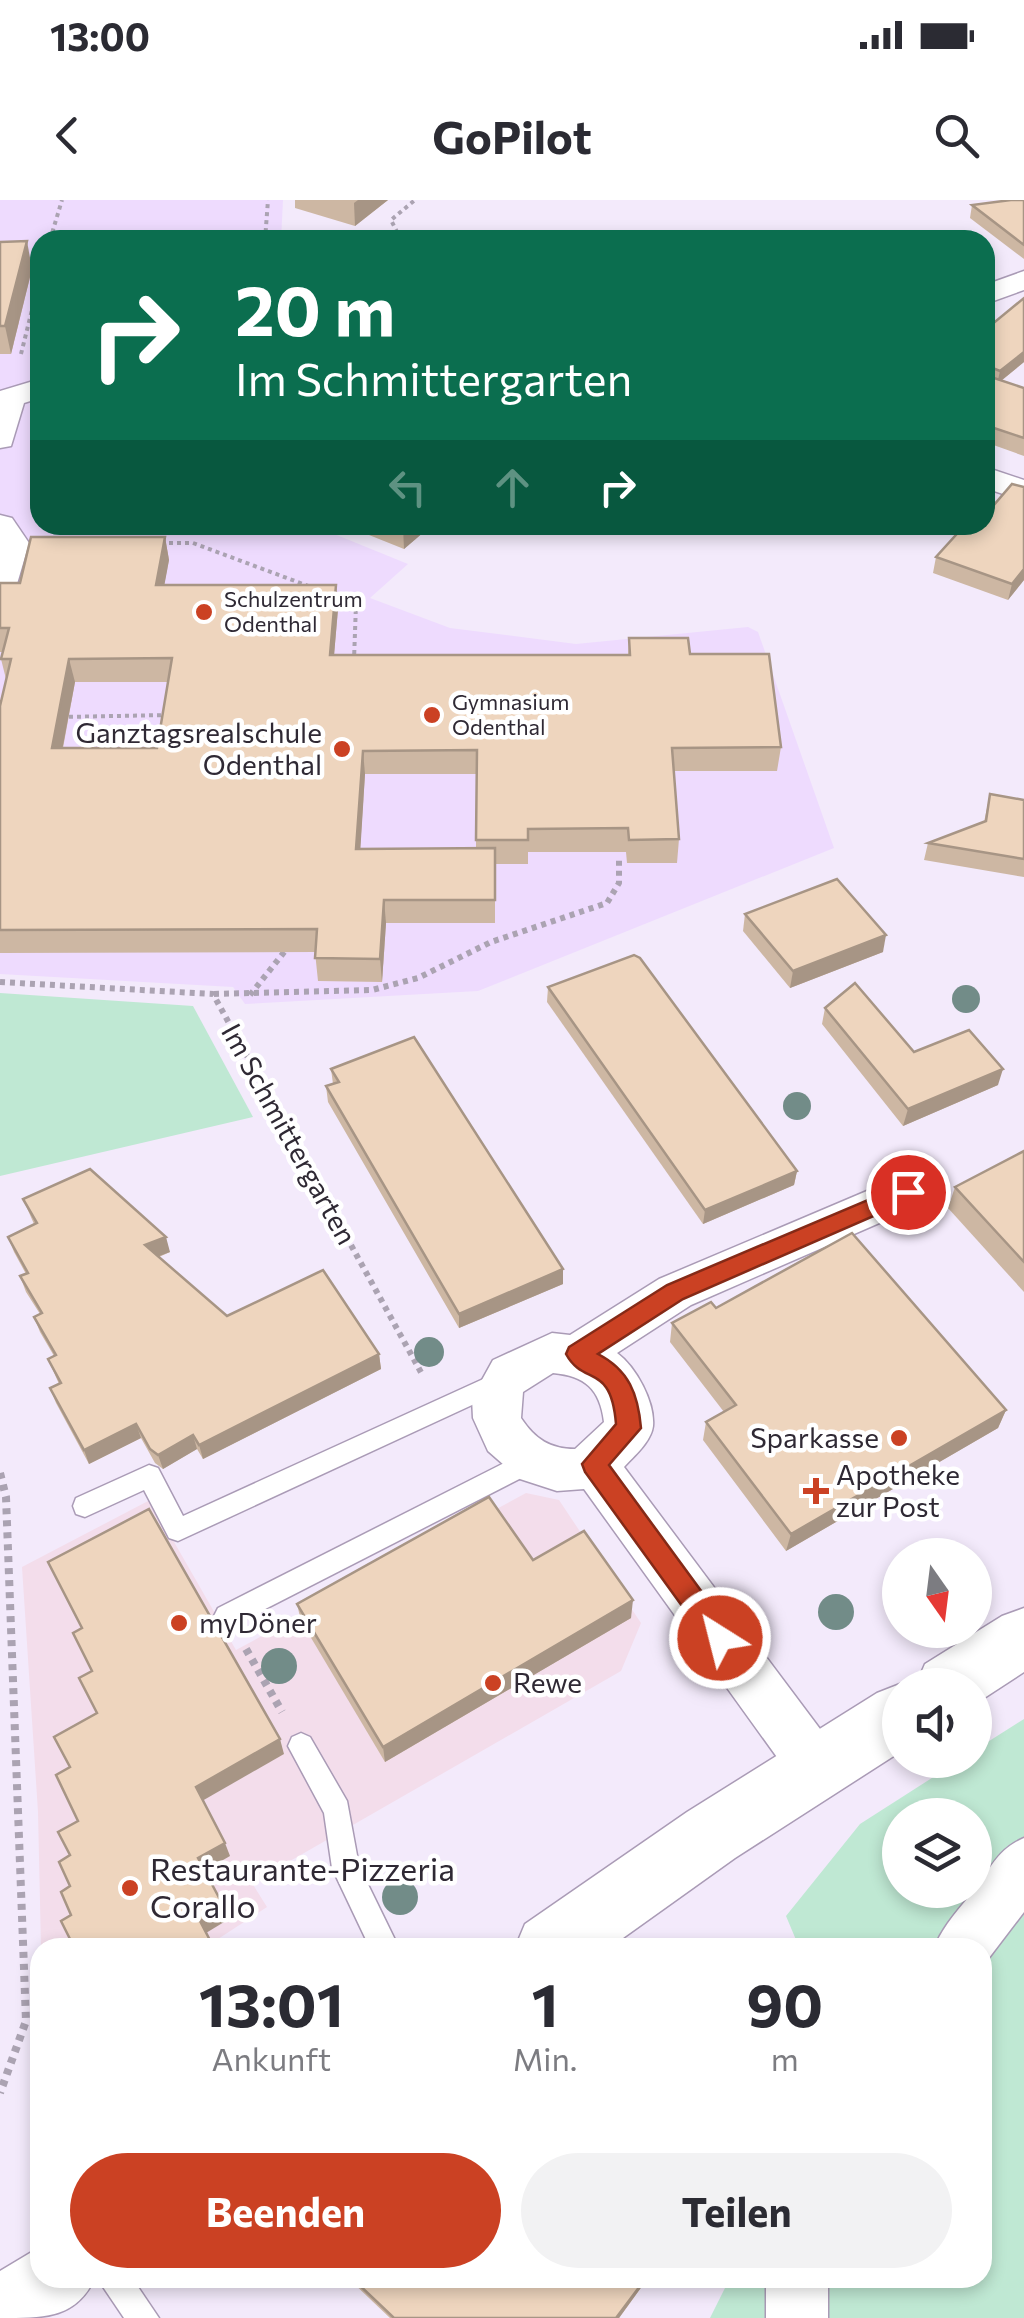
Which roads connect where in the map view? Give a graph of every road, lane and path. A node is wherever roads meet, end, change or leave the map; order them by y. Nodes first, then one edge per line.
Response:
1 (62, 200) edge
2 (268, 200) edge
3 (415, 200) edge
4 (53, 230) edge
5 (265, 230) edge
6 (396, 230) edge
7 (1024, 280) edge
8 (995, 291) edge
9 (30, 355) edge
10 (25, 393) edge
11 (0, 438) edge
12 (995, 481) edge
13 (1024, 491) edge
14 (0, 525) edge
15 (157, 543) edge
16 (0, 594) edge
17 (354, 666) edge
18 (175, 715) edge
19 (58, 717) edge
20 (620, 860) edge
21 (292, 930) edge
22 (0, 982) edge
23 (212, 994) junction
24 (250, 996) junction
25 (908, 1192) dead end
26 (578, 1354) junction
27 (504, 1380) junction
28 (440, 1407) junction
29 (528, 1462) junction
30 (594, 1464) junction
31 (0, 1473) edge
32 (84, 1506) dead end
33 (227, 1616) dead end
34 (1024, 1637) edge
35 (975, 1668) edge
36 (882, 1726) edge
37 (301, 1746) dead end
38 (816, 1767) junction
39 (1024, 1866) edge
40 (380, 1938) edge
41 (564, 1938) edge
42 (970, 1938) edge
43 (0, 2093) edge
44 (41, 2288) edge
45 (121, 2288) edge
46 (797, 2288) edge
47 (0, 2314) edge
48 (143, 2318) edge
49 (797, 2318) edge

1 - 4 path
2 - 5 path
3 - 6 path
7 - 8 street
9 - 10 path
10 - 11 street
12 - 13 street
14 - 16 street
15 - 17 path
18 - 19 path
20 - 24 path
21 - 24 path
22 - 23 path, Im Schmittergarten
23 - 24 path
23 - 28 path, Im Schmittergarten
25 - 26 street
26 - 27 street
26 - 30 street
27 - 28 lane
27 - 29 street
28 - 32 lane
29 - 30 street
29 - 33 lane
30 - 38 street
31 - 43 path
34 - 35 main road
36 - 38 main road
37 - 40 lane
38 - 41 main road
39 - 42 street
44 - 47 main road
45 - 48 lane
46 - 49 street

